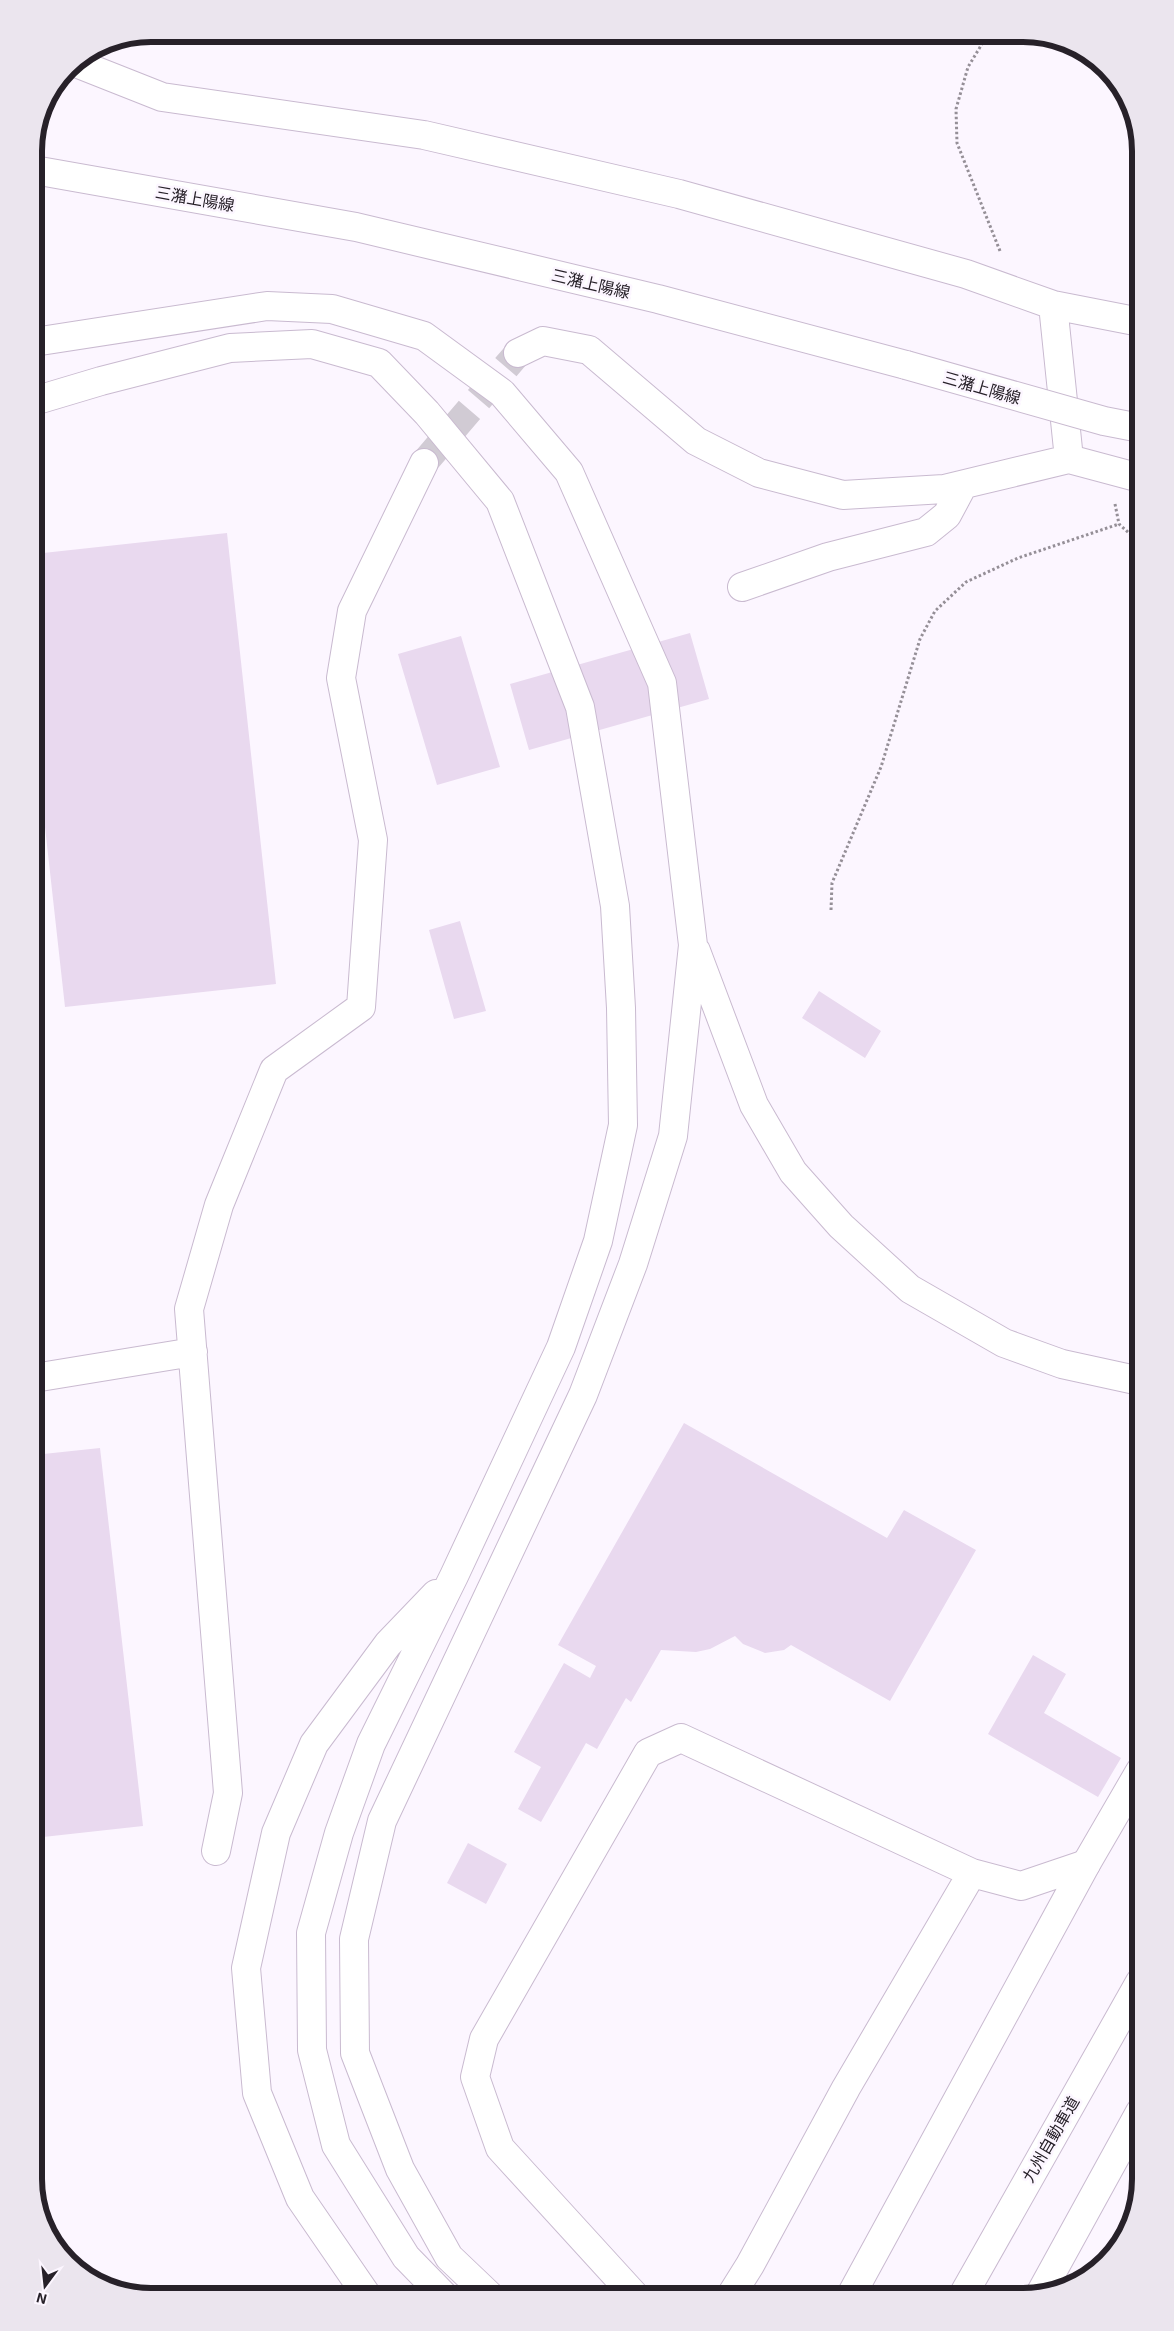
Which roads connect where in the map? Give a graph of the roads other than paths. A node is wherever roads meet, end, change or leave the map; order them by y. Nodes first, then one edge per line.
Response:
1 (84, 66) edge
2 (43, 172) edge
3 (1054, 305) junction
4 (1132, 320) edge
5 (43, 341) edge
6 (518, 353) tunnel mouth
7 (43, 398) edge
8 (1132, 426) edge
9 (1069, 459) junction
10 (424, 463) tunnel mouth
11 (1132, 476) edge
12 (963, 485) junction
13 (742, 587) dead end
14 (693, 944) junction
15 (193, 1352) junction
16 (42, 1377) edge
17 (1132, 1379) edge
18 (454, 1576) junction
19 (1132, 1785) edge
20 (216, 1852) dead end
21 (1086, 1864) junction
22 (972, 1874) junction
23 (1132, 1996) edge
24 (1132, 2127) edge
25 (1044, 2286) edge
26 (362, 2288) edge
27 (436, 2288) edge
28 (481, 2288) edge
29 (628, 2288) edge
30 (736, 2288) edge
31 (855, 2288) edge
32 (967, 2288) edge

1 - 3 main road
2 - 8 main road, 三潴上陽線, bridge
3 - 4 main road
3 - 9 main road
5 - 14 main road
6 - 12 main road
7 - 18 main road
9 - 11 main road
9 - 12 main road
10 - 15 main road
12 - 13 main road
14 - 17 main road
14 - 28 main road
15 - 16 main road
15 - 20 main road
18 - 26 main road
18 - 27 main road
19 - 21 main road
21 - 22 main road
21 - 31 main road
22 - 29 main road
22 - 30 main road
23 - 32 main road, 九州自動車道
24 - 25 main road

